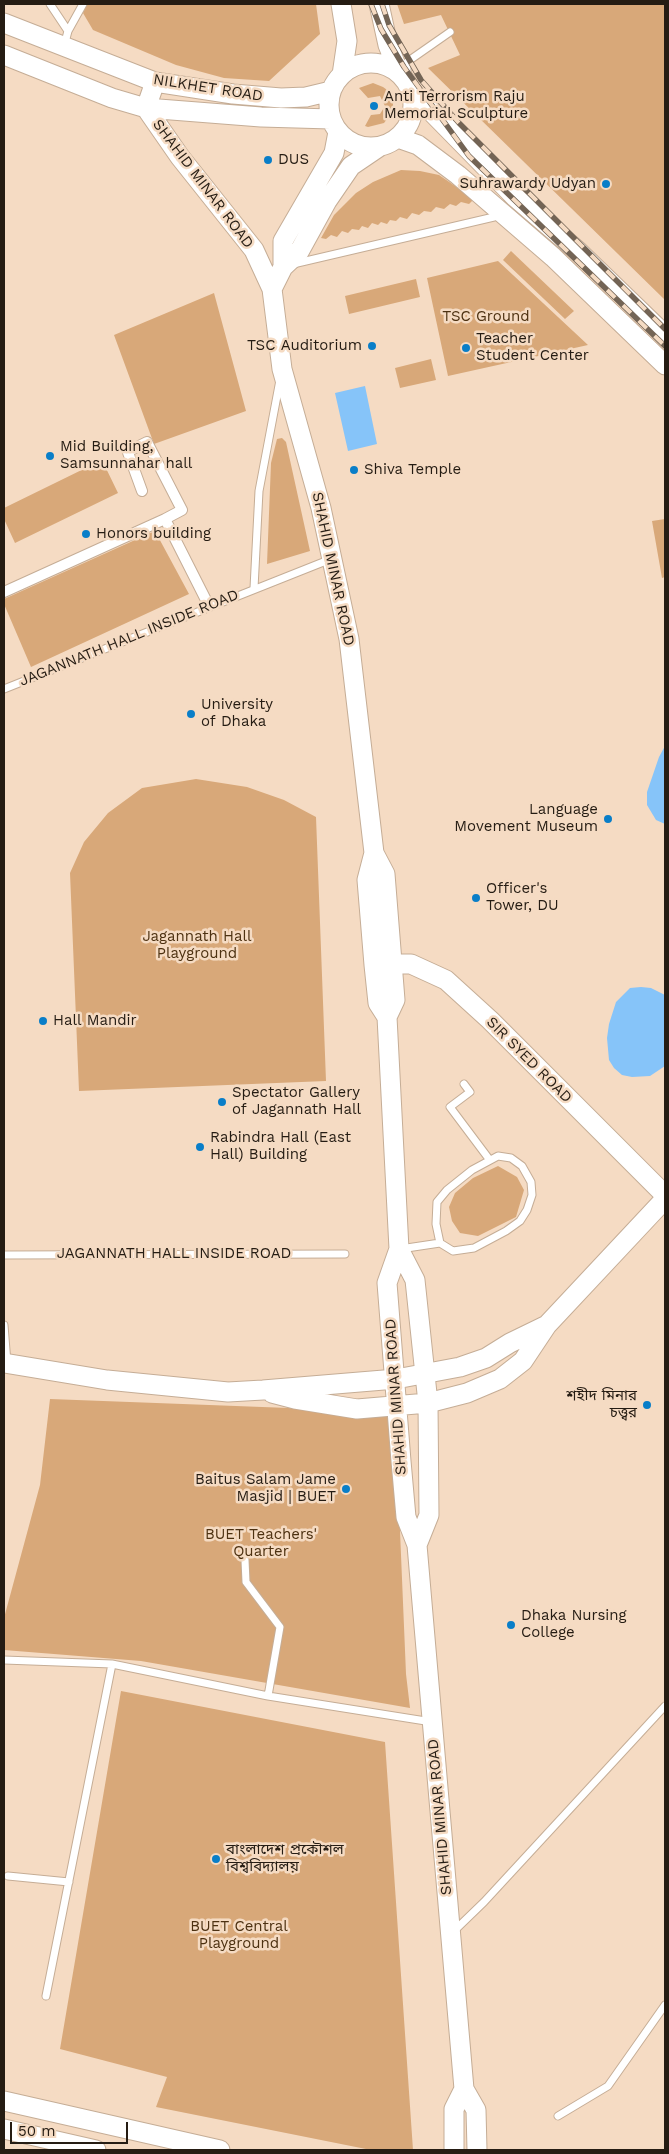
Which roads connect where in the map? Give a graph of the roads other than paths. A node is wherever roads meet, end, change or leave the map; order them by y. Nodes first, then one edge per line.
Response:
1 (50, 4) edge
2 (83, 4) edge
3 (340, 4) edge
4 (379, 4) edge
5 (4, 23) edge
6 (450, 32) dead end
7 (66, 38) junction
8 (4, 55) edge
9 (342, 75) junction
10 (155, 82) junction
11 (406, 82) junction
12 (331, 91) junction
13 (146, 108) junction
14 (334, 126) junction
15 (398, 138) junction
16 (379, 147) junction
17 (515, 197) junction
18 (500, 212) junction
19 (283, 266) junction
20 (272, 289) junction
21 (665, 335) edge
22 (665, 365) edge
23 (282, 369) junction
24 (142, 491) dead end
25 (157, 519) junction
26 (333, 558) junction
27 (254, 588) junction
28 (4, 592) edge
29 (209, 606) junction
30 (4, 689) edge
31 (383, 964) junction
32 (464, 1084) dead end
33 (489, 1159) junction
34 (665, 1195) edge
35 (665, 1199) edge
36 (440, 1243) junction
37 (399, 1249) junction
38 (345, 1254) dead end
39 (4, 1255) edge
40 (4, 1324) edge
41 (547, 1325) junction
42 (6, 1363) edge
43 (425, 1374) junction
44 (396, 1379) junction
45 (263, 1390) junction
46 (428, 1403) junction
47 (398, 1406) junction
48 (417, 1545) junction
49 (245, 1560) dead end
50 (4, 1660) edge
51 (112, 1664) junction
52 (268, 1696) junction
53 (665, 1706) edge
54 (432, 1722) junction
55 (8, 1876) dead end
56 (69, 1882) junction
57 (450, 1935) junction
58 (46, 1996) dead end
59 (665, 2005) edge
60 (464, 2089) junction
61 (4, 2101) edge
62 (558, 2116) dead end
63 (4, 2129) edge
64 (96, 2150) edge
65 (220, 2150) edge
66 (454, 2150) edge
67 (477, 2150) edge

1 - 7 lane
2 - 7 lane
3 - 9 main road
4 - 11 main road
5 - 7 main road, NILKHET ROAD
6 - 11 lane
7 - 10 main road, NILKHET ROAD
8 - 13 main road, NILKHET ROAD
9 - 11 main road
9 - 12 main road
10 - 12 main road, NILKHET ROAD
10 - 13 main road
11 - 15 main road
11 - 17 main road
12 - 14 main road
13 - 14 main road, NILKHET ROAD
13 - 20 main road, SHAHID MINAR ROAD
14 - 16 main road
14 - 19 main road
15 - 16 main road
15 - 18 main road
16 - 19 main road
17 - 18 main road
17 - 21 main road
18 - 19 lane
18 - 22 main road
19 - 20 main road
20 - 23 main road, SHAHID MINAR ROAD
23 - 26 main road, SHAHID MINAR ROAD
23 - 27 lane
24 - 25 street
25 - 28 street
25 - 29 street
26 - 27 lane, JAGANNATH HALL INSIDE ROAD
26 - 31 main road, SHAHID MINAR ROAD
27 - 29 lane, JAGANNATH HALL INSIDE ROAD
29 - 30 lane, JAGANNATH HALL INSIDE ROAD
31 - 34 main road, SIR SYED ROAD
31 - 37 main road, SHAHID MINAR ROAD
32 - 33 lane
33 - 36 lane
33 - 36 lane
35 - 41 main road
36 - 37 lane
37 - 43 main road, SHAHID MINAR ROAD
37 - 44 main road, SHAHID MINAR ROAD
38 - 39 lane, JAGANNATH HALL INSIDE ROAD
40 - 42 lane
41 - 43 main road
41 - 46 main road
42 - 45 main road
43 - 44 main road
43 - 46 main road, SHAHID MINAR ROAD
44 - 45 main road
44 - 47 main road, SHAHID MINAR ROAD
45 - 47 main road
46 - 47 main road
46 - 48 main road, SHAHID MINAR ROAD
47 - 48 main road, SHAHID MINAR ROAD
48 - 54 main road, SHAHID MINAR ROAD
49 - 52 lane
50 - 51 lane
51 - 52 lane
51 - 56 lane
52 - 54 lane
53 - 57 lane
54 - 57 main road, SHAHID MINAR ROAD
55 - 56 lane
56 - 58 lane
57 - 60 main road, SHAHID MINAR ROAD
59 - 62 lane
60 - 66 main road, SHAHID MINAR ROAD
60 - 67 main road, SHAHID MINAR ROAD
61 - 65 main road
63 - 64 main road

